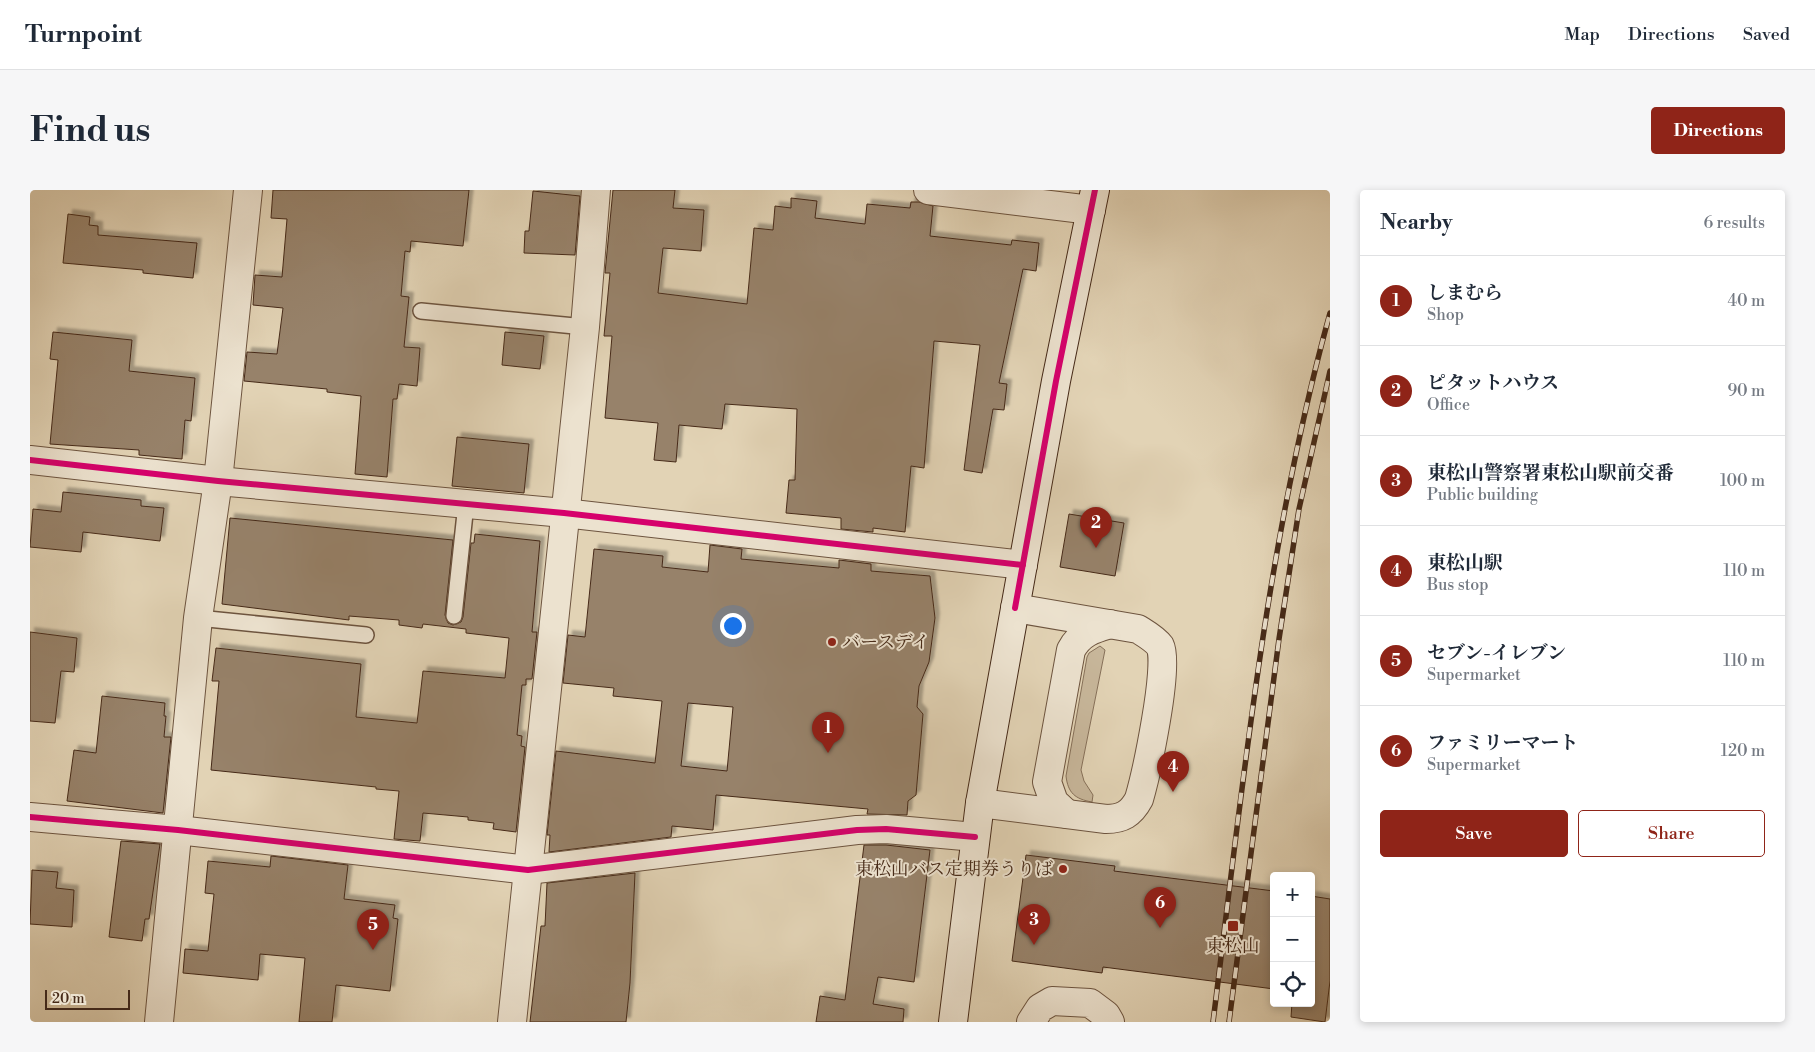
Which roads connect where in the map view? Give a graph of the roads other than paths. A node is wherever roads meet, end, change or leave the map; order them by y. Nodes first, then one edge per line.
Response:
1 (248, 190) edge
2 (596, 190) edge
3 (928, 190) edge
4 (1093, 200) edge
5 (422, 311) dead end
6 (585, 327) junction
7 (30, 460) edge
8 (218, 481) junction
9 (466, 504) junction
10 (564, 513) junction
11 (1023, 565) junction
12 (1015, 608) junction
13 (454, 616) dead end
14 (198, 618) junction
15 (1110, 624) junction
16 (366, 635) dead end
17 (980, 804) junction
18 (1067, 814) junction
19 (30, 817) edge
20 (178, 830) junction
21 (975, 837) junction
22 (528, 870) junction
23 (159, 1022) edge
24 (512, 1022) edge
25 (953, 1022) edge
26 (1031, 1022) edge
27 (1110, 1022) edge

1 - 8 street
2 - 6 street
3 - 4 street
4 - 11 street
5 - 6 lane
6 - 10 street
7 - 8 street
8 - 9 street
8 - 14 street
9 - 10 street
9 - 13 lane
10 - 11 street
10 - 22 street
11 - 12 street
12 - 15 street
12 - 17 street
14 - 16 lane
14 - 20 street
15 - 18 street
15 - 18 street
17 - 18 street
17 - 21 street
19 - 20 street
20 - 22 street
20 - 23 street
21 - 22 street
21 - 25 street
22 - 24 street
26 - 27 street

